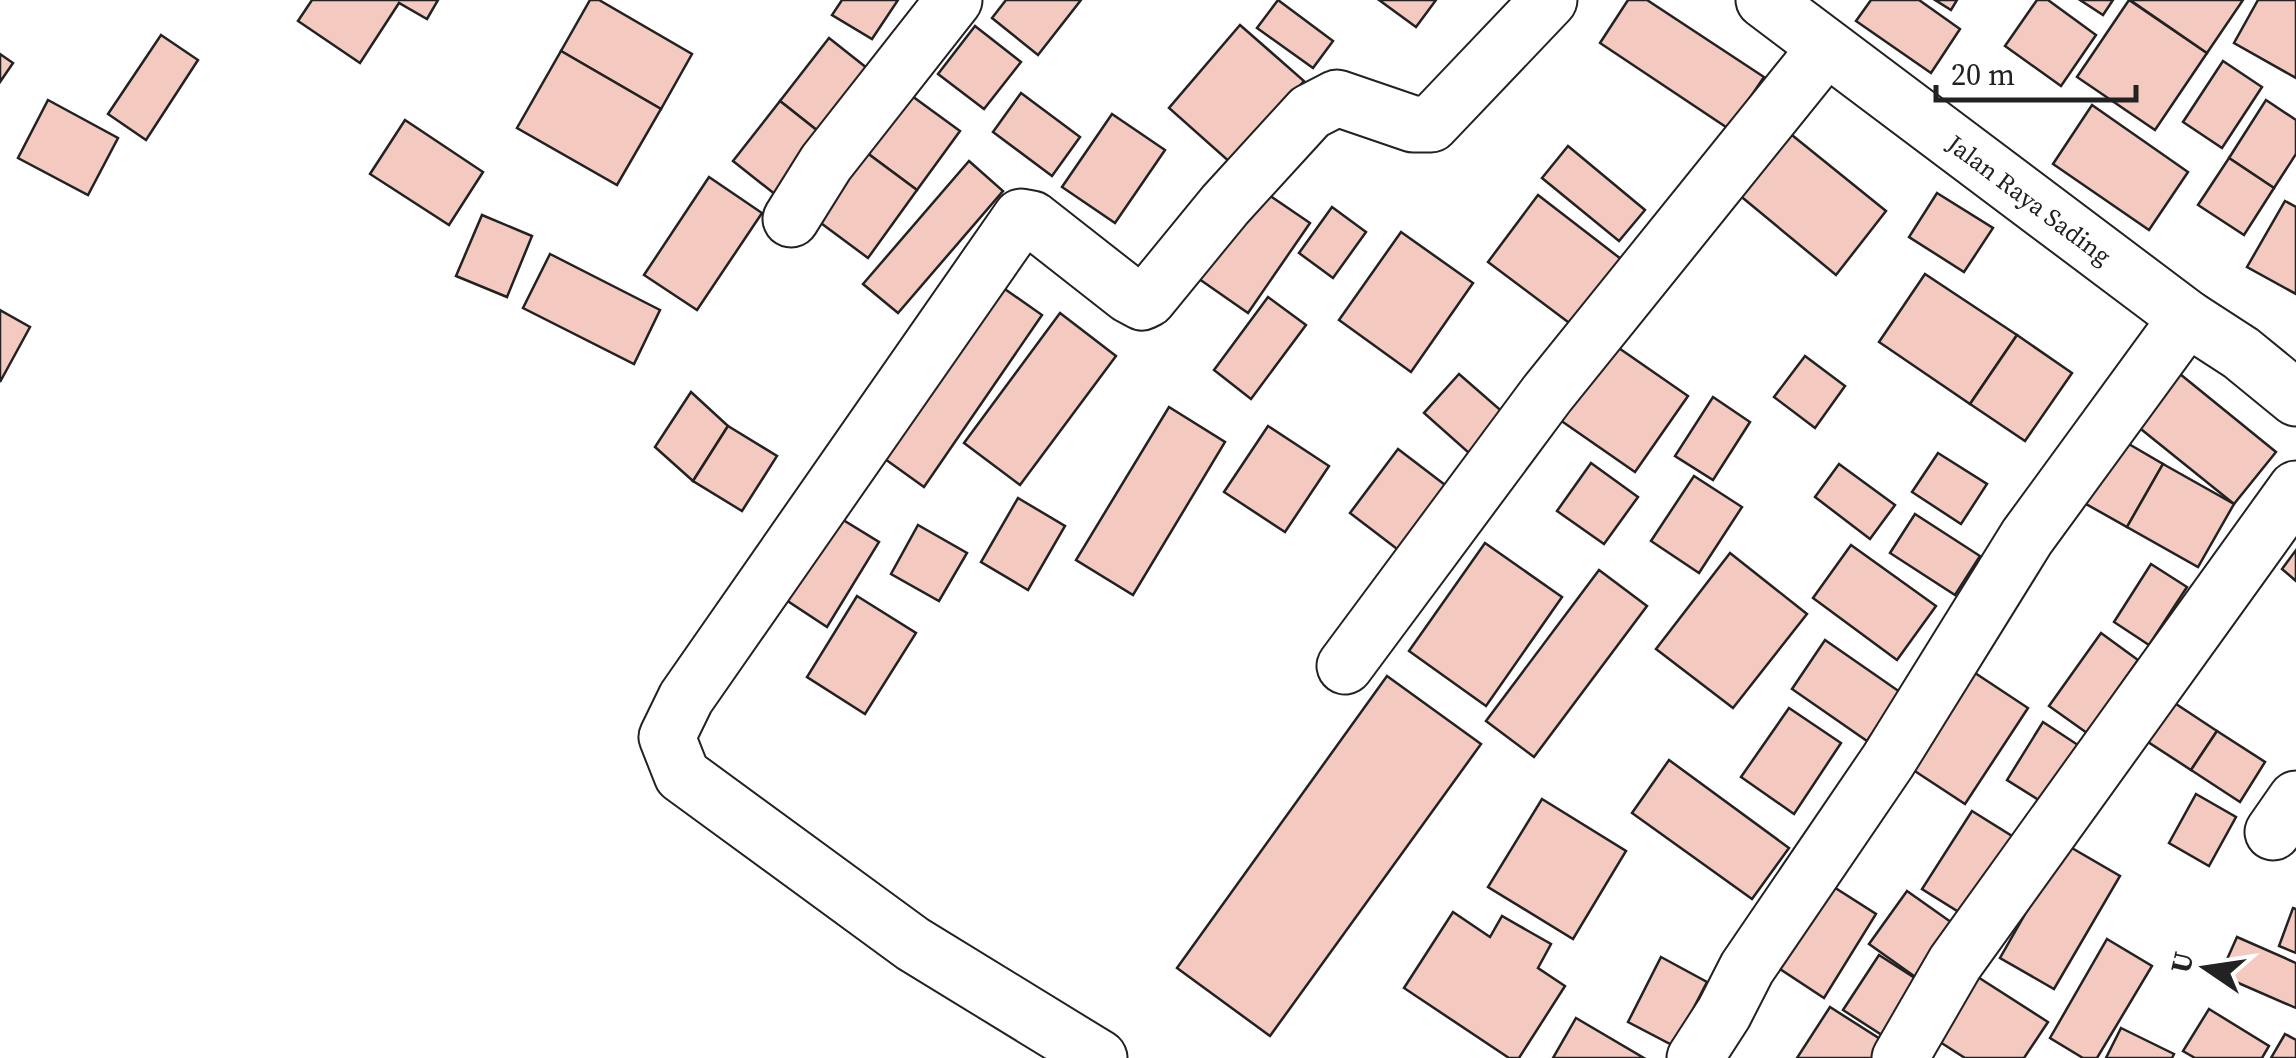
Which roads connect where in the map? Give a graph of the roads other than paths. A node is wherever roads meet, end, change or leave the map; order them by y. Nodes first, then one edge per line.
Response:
1 (954, 0) edge
2 (1548, 0) edge
3 (1764, 0) edge
4 (1826, 48) junction
5 (791, 218) dead end
6 (2188, 318) junction
7 (2296, 398) edge
8 (2296, 489) edge
9 (1345, 666) dead end
10 (1098, 1058) edge
11 (1695, 1058) edge
12 (1900, 1058) edge

1 - 5 street
2 - 10 street
3 - 4 street, Jalan Raya Sading
4 - 6 street, Jalan Raya Sading
4 - 9 street
6 - 7 street, Jalan Raya Sading
6 - 11 street
8 - 12 street

